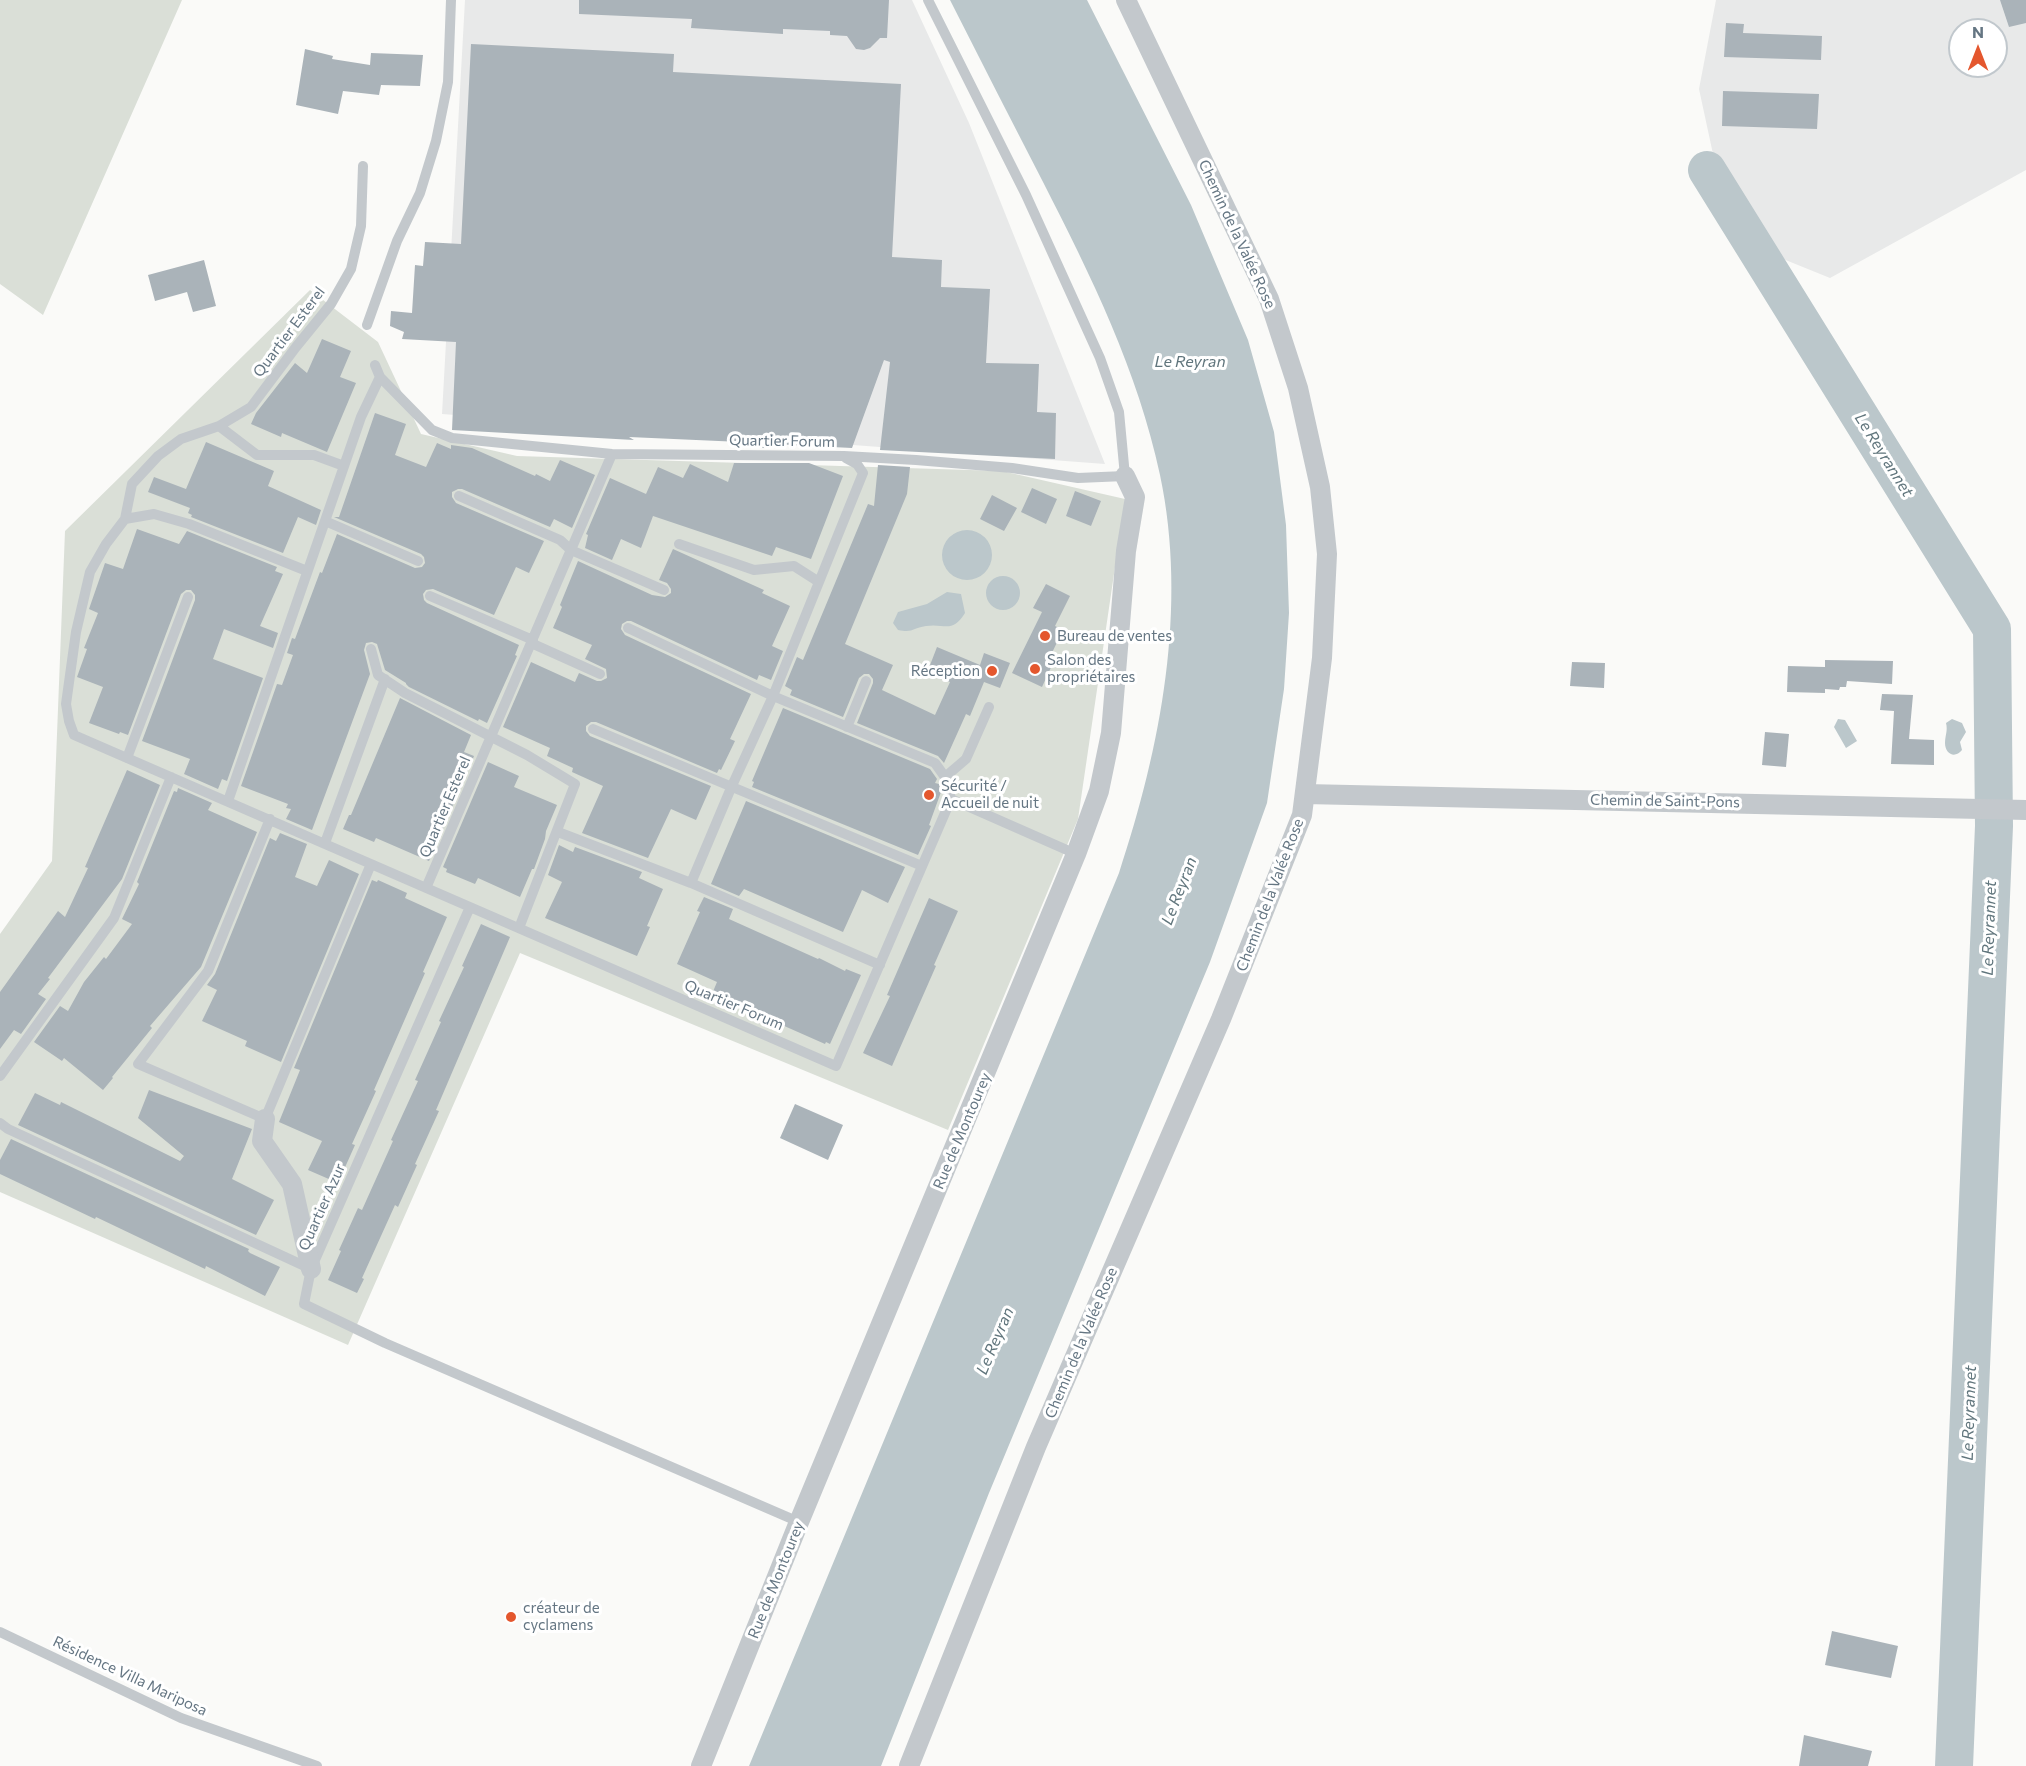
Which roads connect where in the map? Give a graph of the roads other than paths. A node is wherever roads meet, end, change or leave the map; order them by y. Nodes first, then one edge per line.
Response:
1 (451, 0) edge
2 (928, 0) edge
3 (1126, 0) edge
4 (363, 166) dead end
5 (367, 326) dead end
6 (375, 365) dead end
7 (380, 376) junction
8 (219, 426) junction
9 (612, 454) junction
10 (844, 456) junction
11 (344, 466) junction
12 (1125, 476) junction
13 (459, 496) dead end
14 (125, 519) junction
15 (325, 521) junction
16 (679, 544) dead end
17 (571, 550) junction
18 (418, 561) dead end
19 (307, 572) junction
20 (819, 582) junction
21 (664, 590) dead end
22 (430, 596) dead end
23 (188, 597) dead end
24 (628, 628) dead end
25 (532, 641) junction
26 (371, 649) dead end
27 (600, 674) dead end
28 (385, 679) junction
29 (866, 681) dead end
30 (773, 696) junction
31 (989, 707) dead end
32 (847, 727) junction
33 (593, 729) dead end
34 (491, 738) junction
35 (127, 758) junction
36 (171, 777) junction
37 (945, 777) junction
38 (731, 788) junction
39 (1305, 794) junction
40 (951, 799) junction
41 (228, 801) junction
42 (2026, 810) edge
43 (270, 819) junction
44 (558, 832) junction
45 (325, 843) junction
46 (1076, 854) junction
47 (371, 864) junction
48 (922, 866) junction
49 (691, 883) junction
50 (426, 888) junction
51 (470, 907) junction
52 (519, 928) junction
53 (880, 965) junction
54 (0, 1076) edge
55 (265, 1119) junction
56 (0, 1123) edge
57 (311, 1269) junction
58 (799, 1522) junction
59 (0, 1632) edge
60 (317, 1766) edge
61 (701, 1766) edge
62 (909, 1766) edge

1 - 5 lane
2 - 12 lane
3 - 39 street, Chemin de la Valée Rose
4 - 8 lane, Quartier Esterel
6 - 7 lane
7 - 9 lane
7 - 11 lane
8 - 11 lane
8 - 14 lane, Quartier Esterel
9 - 10 lane, Quartier Forum
9 - 17 lane, Quartier Esterel
10 - 12 lane
10 - 20 lane, Quartier Forum
11 - 15 lane
12 - 46 street, Rue de Montourey
13 - 17 lane
14 - 19 lane
14 - 35 lane, Quartier Esterel
15 - 18 lane
15 - 19 lane
16 - 20 lane
17 - 21 lane
17 - 25 lane, Quartier Esterel
19 - 41 lane
20 - 30 lane, Quartier Forum
22 - 25 lane
23 - 35 lane
24 - 30 lane
25 - 27 lane
25 - 34 lane, Quartier Esterel
26 - 28 lane
28 - 34 lane
28 - 45 lane
29 - 32 lane
30 - 32 lane
30 - 38 lane, Quartier Forum
31 - 37 lane
32 - 37 lane
33 - 38 lane
34 - 44 lane
34 - 50 lane, Quartier Esterel
35 - 36 lane, Quartier Esterel
36 - 41 lane, Quartier Esterel
36 - 54 lane
37 - 40 lane
38 - 48 lane
38 - 49 lane, Quartier Forum
39 - 42 street, Chemin de Saint-Pons
39 - 62 street, Chemin de la Valée Rose
40 - 46 lane
40 - 48 lane, Quartier Forum
41 - 43 lane, Quartier Esterel
43 - 45 lane, Quartier Esterel
43 - 55 lane
44 - 49 lane
44 - 52 lane
45 - 47 lane, Quartier Esterel
46 - 58 street, Rue de Montourey
47 - 50 lane, Quartier Esterel
47 - 55 lane
48 - 53 lane, Quartier Forum
49 - 53 lane
50 - 51 lane, Quartier Esterel
51 - 52 lane, Quartier Esterel
51 - 57 lane, Quartier Azur
52 - 53 lane, Quartier Forum
55 - 57 street
56 - 57 lane, Quartier Azur
57 - 58 lane
58 - 61 street, Rue de Montourey
59 - 60 lane, Résidence Villa Mariposa

